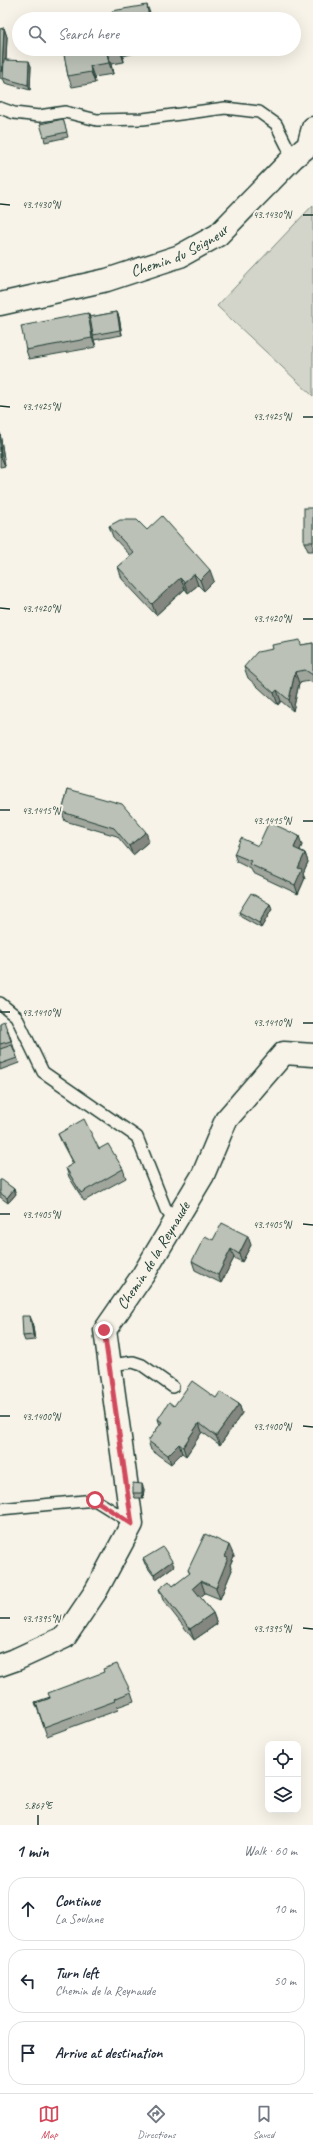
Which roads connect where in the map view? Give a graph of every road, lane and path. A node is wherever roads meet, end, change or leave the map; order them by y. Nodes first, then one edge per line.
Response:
1 (0, 108) edge
2 (307, 146) edge
3 (0, 304) edge
4 (0, 1003) edge
5 (313, 1055) edge
6 (175, 1221) junction
7 (110, 1365) junction
8 (173, 1387) dead end
9 (0, 1510) edge
10 (132, 1524) junction
11 (0, 1665) edge

1 - 2 lane
2 - 3 street, Chemin du Seigneur
4 - 6 lane
5 - 6 street, Chemin de la Reynaude
6 - 7 street, Chemin de la Reynaude
7 - 8 lane
7 - 10 street, Chemin de la Reynaude
9 - 10 lane
10 - 11 street

